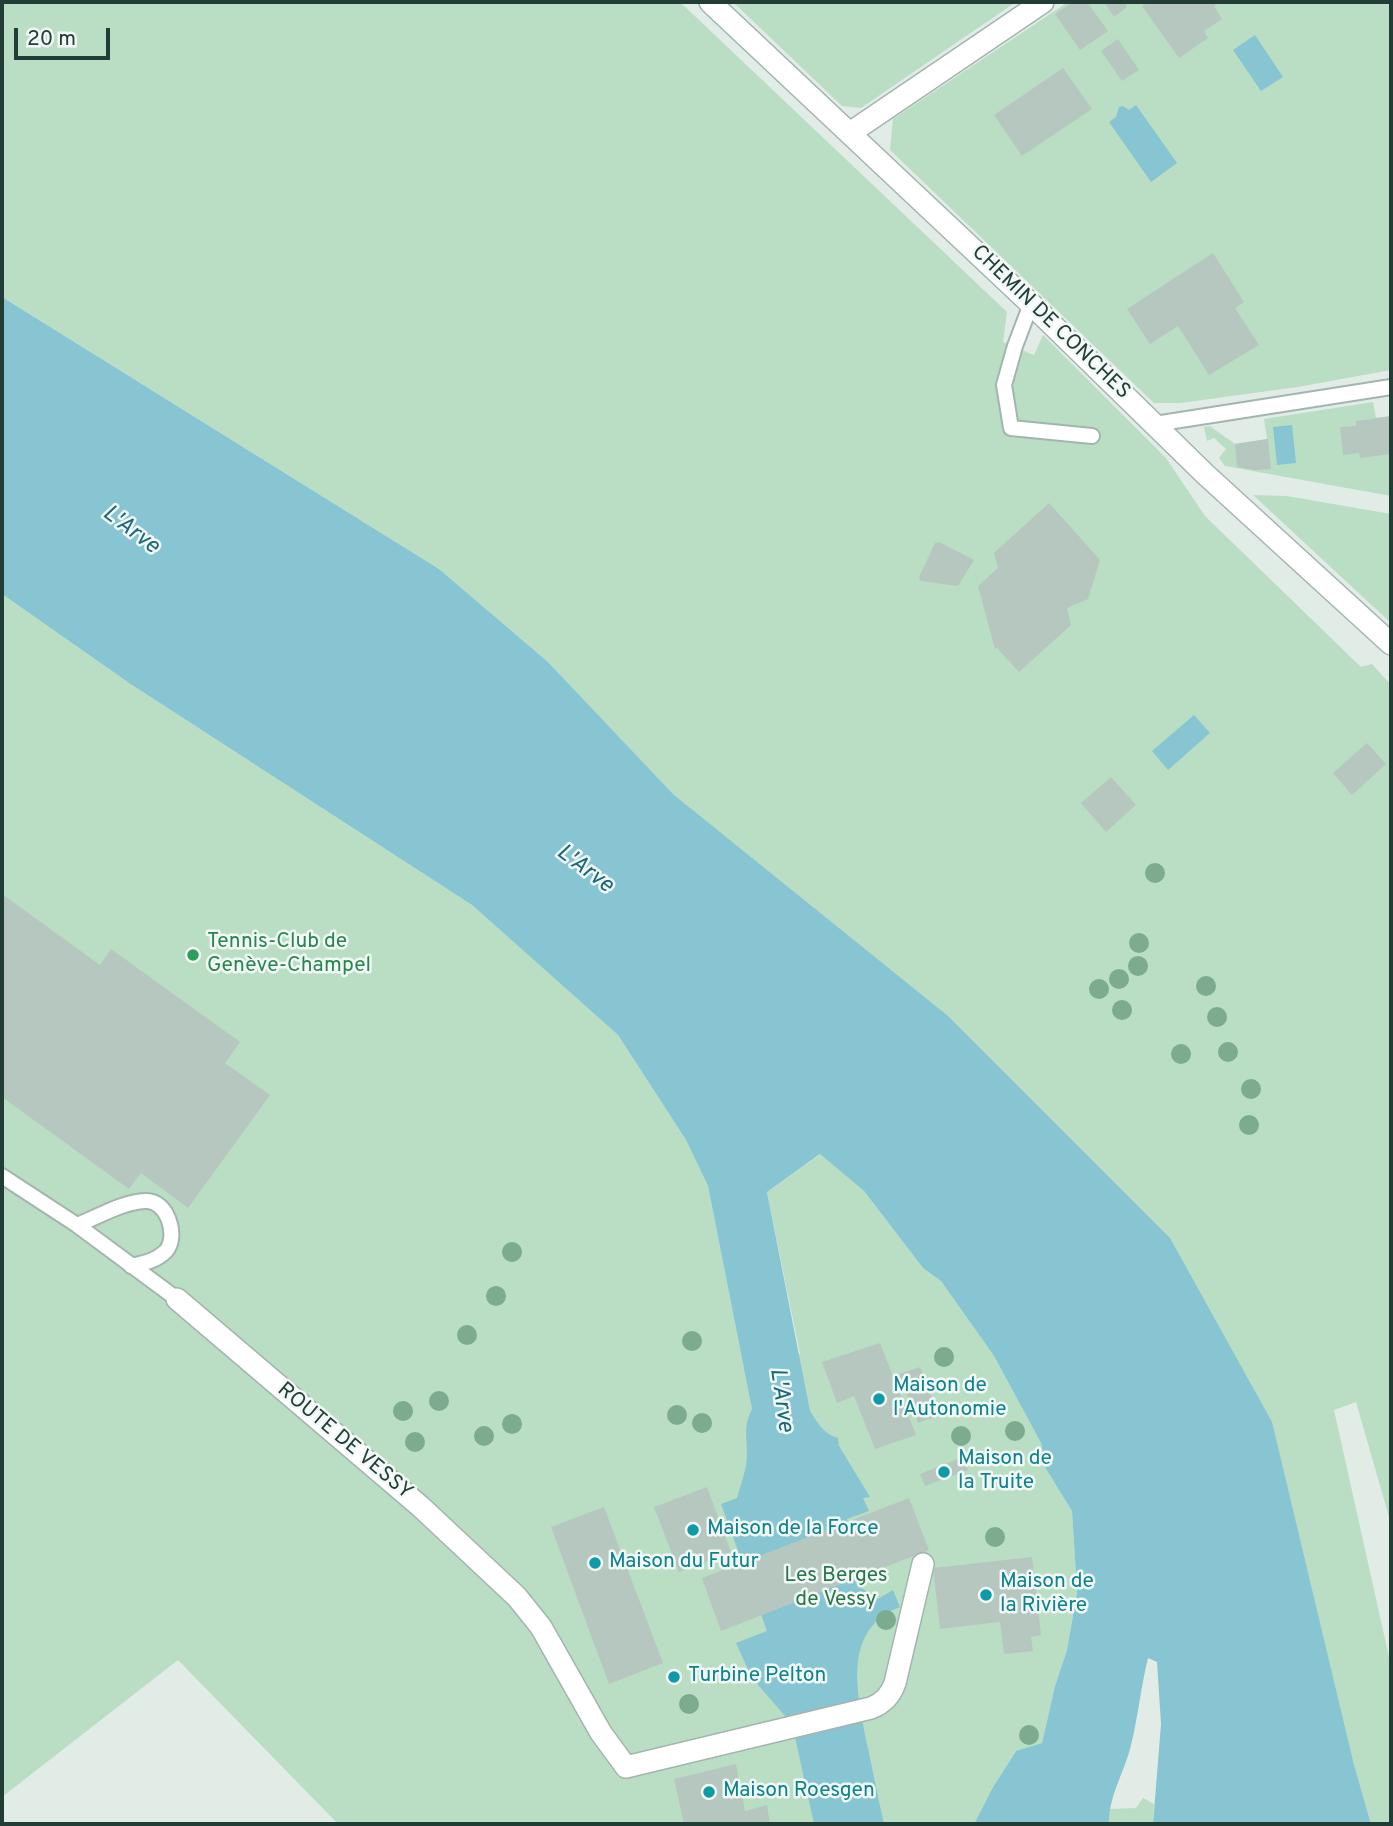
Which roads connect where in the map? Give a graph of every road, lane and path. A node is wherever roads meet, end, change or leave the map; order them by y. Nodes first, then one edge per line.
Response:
1 (710, 2) edge
2 (1043, 2) edge
3 (850, 133) junction
4 (1031, 304) junction
5 (1391, 387) edge
6 (1155, 425) junction
7 (1092, 436) dead end
8 (1391, 644) edge
9 (2, 1175) edge
10 (77, 1225) junction
11 (131, 1266) junction
12 (177, 1299) joint
13 (923, 1564) dead end

1 - 3 street, CHEMIN DE CONCHES
2 - 3 street
3 - 4 street, CHEMIN DE CONCHES
4 - 6 street, CHEMIN DE CONCHES
4 - 7 lane
5 - 6 lane
6 - 8 street, CHEMIN DE CONCHES
9 - 10 lane, ROUTE DE VESSY
10 - 11 lane, ROUTE DE VESSY
10 - 11 lane
11 - 12 lane, ROUTE DE VESSY
12 - 13 street, ROUTE DE VESSY

